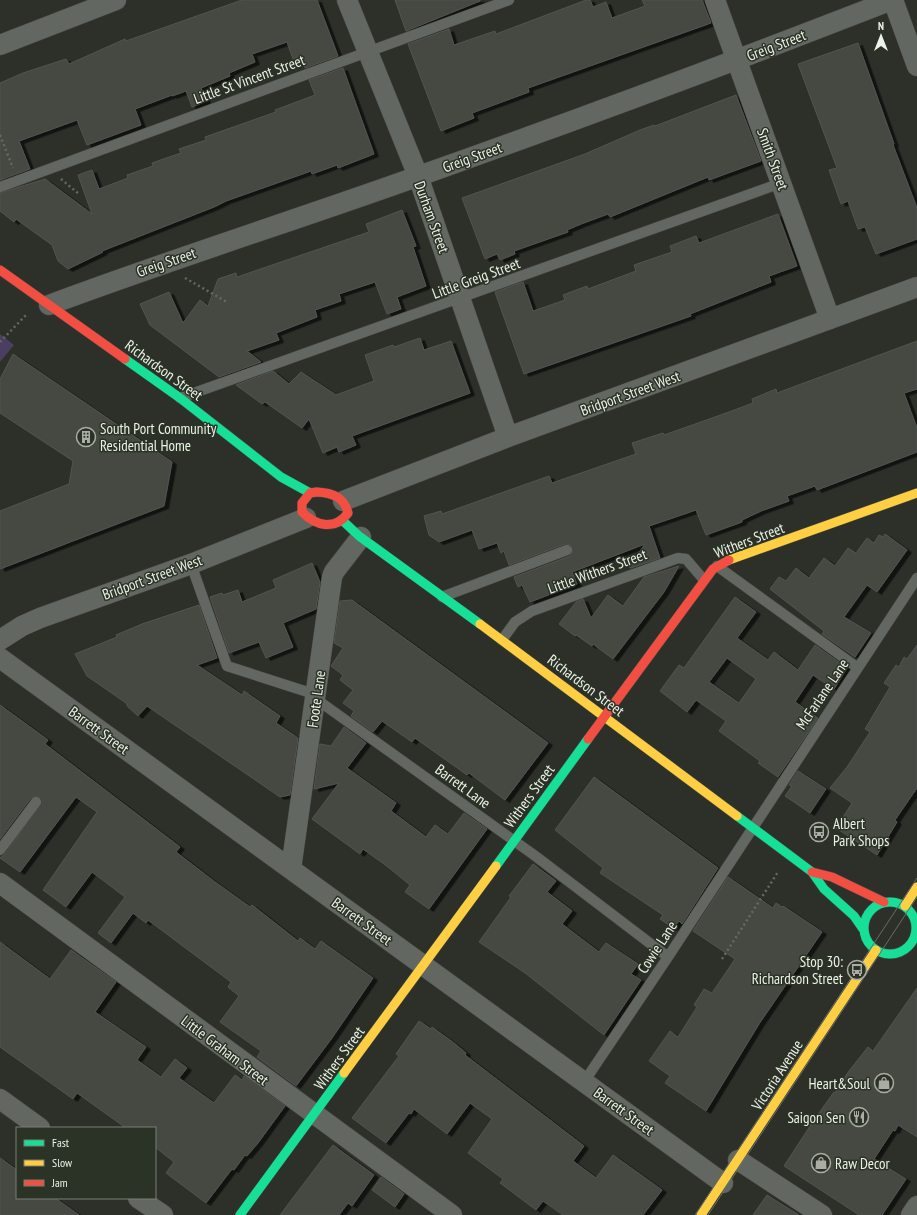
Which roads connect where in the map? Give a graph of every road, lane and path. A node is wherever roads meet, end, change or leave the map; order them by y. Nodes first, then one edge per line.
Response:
1 (116, 0) edge
2 (347, 0) edge
3 (508, 0) edge
4 (715, 0) edge
5 (892, 0) edge
6 (910, 26) edge
7 (0, 45) edge
8 (368, 51) junction
9 (738, 60) junction
10 (917, 66) edge
11 (0, 135) edge
12 (48, 170) junction
13 (418, 176) junction
14 (18, 181) junction
15 (781, 183) junction
16 (0, 187) edge
17 (79, 194) dead end
18 (160, 264) junction
19 (0, 270) edge
20 (917, 287) edge
21 (461, 299) junction
22 (45, 302) junction
23 (227, 302) dead end
24 (830, 319) junction
25 (0, 342) edge
26 (180, 398) junction
27 (508, 437) junction
28 (310, 493) junction
29 (917, 493) edge
30 (343, 501) junction
31 (306, 518) junction
32 (343, 521) junction
33 (361, 537) junction
34 (567, 550) dead end
35 (191, 564) junction
36 (716, 566) junction
37 (917, 578) edge
38 (704, 580) junction
39 (442, 597) junction
40 (0, 640) edge
41 (502, 640) junction
42 (0, 658) edge
43 (858, 668) junction
44 (316, 697) junction
45 (605, 717) junction
46 (36, 802) dead end
47 (752, 827) junction
48 (513, 841) junction
49 (0, 850) edge
50 (790, 855) junction
51 (291, 869) junction
52 (812, 872) junction
53 (0, 883) edge
54 (917, 887) edge
55 (884, 902) junction
56 (905, 906) junction
57 (916, 928) edge
58 (863, 929) junction
59 (876, 950) junction
60 (895, 954) junction
61 (668, 957) junction
62 (908, 958) dead end
63 (722, 960) dead end
64 (423, 966) junction
65 (584, 1082) junction
66 (0, 1099) edge
67 (314, 1115) junction
68 (39, 1127) edge
69 (738, 1160) junction
70 (723, 1183) junction
71 (137, 1199) edge
72 (138, 1199) edge
73 (917, 1206) edge
74 (148, 1215) edge
75 (163, 1215) edge
76 (240, 1215) edge
77 (452, 1215) edge
78 (701, 1215) edge
79 (822, 1215) edge
80 (911, 1215) edge

1 - 7 street
2 - 8 street, Durham Street
3 - 8 lane, Little St Vincent Street
4 - 9 street, Smith Street
5 - 6 street
5 - 9 street, Greig Street
6 - 10 street
8 - 12 lane, Little St Vincent Street
8 - 13 street, Durham Street
9 - 13 street, Greig Street
9 - 15 street, Smith Street
11 - 14 path
12 - 14 lane, Little St Vincent Street
12 - 17 path
13 - 18 street, Greig Street
13 - 21 street, Durham Street
14 - 16 lane, Little St Vincent Street
15 - 21 lane, Little Greig Street
15 - 24 street, Smith Street
18 - 22 street, Greig Street
18 - 23 path
19 - 22 street, Richardson Street
20 - 24 street, Bridport Street West
21 - 26 lane, Little Greig Street
21 - 27 street, Durham Street
22 - 25 path
22 - 26 street, Richardson Street
24 - 27 street, Bridport Street West
26 - 28 street, Richardson Street
27 - 30 street, Bridport Street West
28 - 30 street
28 - 31 street
29 - 36 street, Withers Street
30 - 32 street
31 - 32 street
31 - 35 street, Bridport Street West
32 - 33 street, Richardson Street
33 - 39 street, Richardson Street
33 - 44 street, Foote Lane
34 - 39 lane
35 - 40 street, Bridport Street West
35 - 44 lane, Barrett Lane
36 - 38 street, Withers Street
36 - 43 lane
37 - 43 lane, McFarlane Lane
38 - 41 lane, Little Withers Street
38 - 45 street, Withers Street
39 - 41 street, Richardson Street
41 - 45 street, Richardson Street
42 - 51 street, Barrett Street
43 - 47 lane, McFarlane Lane
44 - 48 lane, Barrett Lane
44 - 51 street, Foote Lane
45 - 47 street, Richardson Street
45 - 48 street, Withers Street
46 - 49 lane
47 - 50 street, Richardson Street
47 - 61 lane, Cowie Lane
48 - 61 lane, Barrett Lane
48 - 64 street, Withers Street
50 - 52 street, Richardson Street
50 - 63 path
51 - 64 street, Barrett Street
52 - 55 street, Richardson Street
52 - 58 street, Richardson Street
53 - 67 street, Little Graham Street
54 - 56 street
55 - 56 street
55 - 58 street
56 - 57 street
57 - 60 street
58 - 59 street
59 - 60 street
59 - 69 street, Victoria Avenue
60 - 62 street
61 - 65 lane, Cowie Lane
64 - 65 street, Barrett Street
64 - 67 street, Withers Street
65 - 70 street, Barrett Street
66 - 68 street
67 - 76 street, Withers Street
67 - 77 street, Little Graham Street
69 - 70 street, Victoria Avenue
69 - 79 street
70 - 78 street, Victoria Avenue
71 - 74 street
72 - 75 street
73 - 80 street

